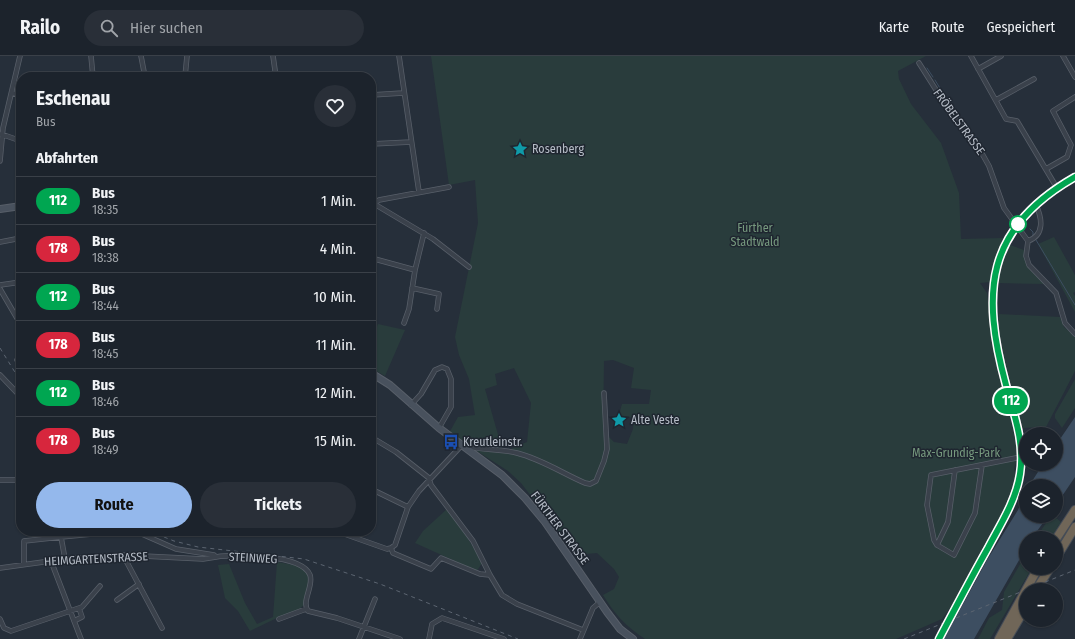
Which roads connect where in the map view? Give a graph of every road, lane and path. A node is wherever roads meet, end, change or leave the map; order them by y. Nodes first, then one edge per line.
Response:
1 (20, 56) edge
2 (91, 56) edge
3 (141, 56) edge
4 (187, 56) edge
5 (273, 56) edge
6 (399, 56) edge
7 (971, 56) edge
8 (1001, 56) edge
9 (1063, 56) edge
10 (919, 64) dead end
11 (978, 69) junction
12 (17, 72) edge
13 (93, 72) edge
14 (144, 72) edge
15 (185, 72) edge
16 (275, 72) edge
17 (16, 74) edge
18 (1075, 77) edge
19 (1034, 79) dead end
20 (12, 93) junction
21 (403, 93) junction
22 (16, 94) edge
23 (376, 95) edge
24 (1075, 97) edge
25 (996, 100) junction
26 (1, 134) edge
27 (16, 139) edge
28 (411, 142) junction
29 (376, 144) edge
30 (1073, 144) edge
31 (0, 161) edge
32 (1046, 169) junction
33 (1075, 177) edge
34 (449, 187) dead end
35 (1057, 188) junction
36 (418, 192) junction
37 (376, 202) edge
38 (1036, 204) junction
39 (376, 205) edge
40 (16, 207) edge
41 (0, 209) edge
42 (1017, 225) junction
43 (424, 233) junction
44 (16, 239) edge
45 (0, 242) edge
46 (1028, 242) junction
47 (376, 259) edge
48 (469, 267) dead end
49 (415, 270) junction
50 (16, 283) edge
51 (0, 285) edge
52 (412, 288) junction
53 (0, 289) edge
54 (437, 309) dead end
55 (16, 316) edge
56 (404, 323) dead end
57 (1075, 334) edge
58 (0, 375) edge
59 (376, 376) edge
60 (16, 392) edge
61 (604, 393) dead end
62 (411, 405) junction
63 (439, 428) junction
64 (1019, 430) edge
65 (376, 440) edge
66 (462, 445) junction
67 (1019, 458) edge
68 (982, 465) junction
69 (955, 470) junction
70 (1019, 471) edge
71 (429, 478) junction
72 (0, 480) edge
73 (16, 480) edge
74 (376, 491) edge
75 (408, 507) junction
76 (1075, 510) edge
77 (1075, 527) edge
78 (1061, 531) edge
79 (71, 536) edge
80 (146, 536) edge
81 (350, 536) edge
82 (61, 537) junction
83 (937, 545) junction
84 (1063, 547) edge
85 (391, 548) junction
86 (176, 549) junction
87 (123, 555) junction
88 (175, 556) junction
89 (216, 557) junction
90 (65, 559) junction
91 (51, 561) junction
92 (24, 564) junction
93 (0, 568) edge
94 (490, 574) junction
95 (1034, 575) edge
96 (139, 584) junction
97 (100, 586) dead end
98 (375, 599) dead end
99 (117, 600) dead end
100 (600, 602) junction
101 (79, 608) junction
102 (307, 610) junction
103 (70, 611) junction
104 (1010, 618) junction
105 (0, 619) edge
106 (279, 619) dead end
107 (1019, 619) edge
108 (74, 621) junction
109 (365, 627) junction
110 (162, 628) dead end
111 (583, 630) junction
112 (81, 639) edge
113 (359, 639) edge
114 (400, 639) edge
115 (429, 639) edge
116 (504, 639) edge
117 (580, 639) edge
118 (633, 639) edge
119 (939, 639) edge
120 (994, 639) edge
121 (999, 639) edge
122 (1008, 639) edge

1 - 12 street
2 - 13 street
3 - 14 street
4 - 15 street
5 - 16 street
6 - 21 street
7 - 11 street
8 - 11 street
9 - 18 street
10 - 42 street, FRÖBELSTRASSE
11 - 25 street
17 - 20 street
19 - 25 street
20 - 22 street
20 - 26 street
21 - 23 street
21 - 28 street
24 - 30 street
25 - 32 street
26 - 27 street
26 - 31 street
28 - 29 street
28 - 36 street
30 - 32 street
32 - 35 street
33 - 35 main road
34 - 36 street
35 - 38 main road
36 - 37 street
38 - 42 main road
38 - 46 street
39 - 43 street
40 - 41 main road
42 - 46 street, FRÖBELSTRASSE
42 - 64 main road
43 - 48 street
43 - 49 street
44 - 45 street
46 - 57 street
47 - 49 street
49 - 52 street
50 - 51 street
52 - 54 street
52 - 56 street
53 - 55 street
58 - 60 street
59 - 62 main road, FÜRTHER STRASSE
61 - 66 street
62 - 63 main road, FÜRTHER STRASSE
62 - 63 street
63 - 66 main road, FÜRTHER STRASSE
65 - 71 street
66 - 71 street
66 - 100 main road, FÜRTHER STRASSE
67 - 68 street
68 - 69 street
68 - 83 street
69 - 83 street
69 - 83 street
70 - 119 main road
71 - 75 street
71 - 94 street
72 - 73 street
74 - 75 street
75 - 85 street
76 - 78 highway
77 - 84 highway
79 - 82 street
80 - 86 street, STEINWEG
81 - 85 street
82 - 90 street
82 - 92 street
85 - 94 street
86 - 88 street
86 - 89 street, STEINWEG
87 - 88 street, HEIMGARTENSTRASSE
87 - 90 street, HEIMGARTENSTRASSE
87 - 96 street
88 - 89 street, HEIMGARTENSTRASSE
89 - 102 street, STEINWEG
90 - 91 street, HEIMGARTENSTRASSE
91 - 92 street, HEIMGARTENSTRASSE
91 - 103 street
92 - 93 street, HEIMGARTENSTRASSE
94 - 111 street
95 - 104 highway
96 - 99 street
96 - 110 street
97 - 101 street
98 - 109 street
100 - 111 street
100 - 118 main road, FÜRTHER STRASSE
101 - 103 street
101 - 108 street
102 - 106 street
102 - 109 street
103 - 105 street
103 - 108 street
104 - 120 highway
104 - 121 highway
107 - 122 highway
108 - 112 street
109 - 113 street
109 - 114 street
111 - 117 street
115 - 116 street

